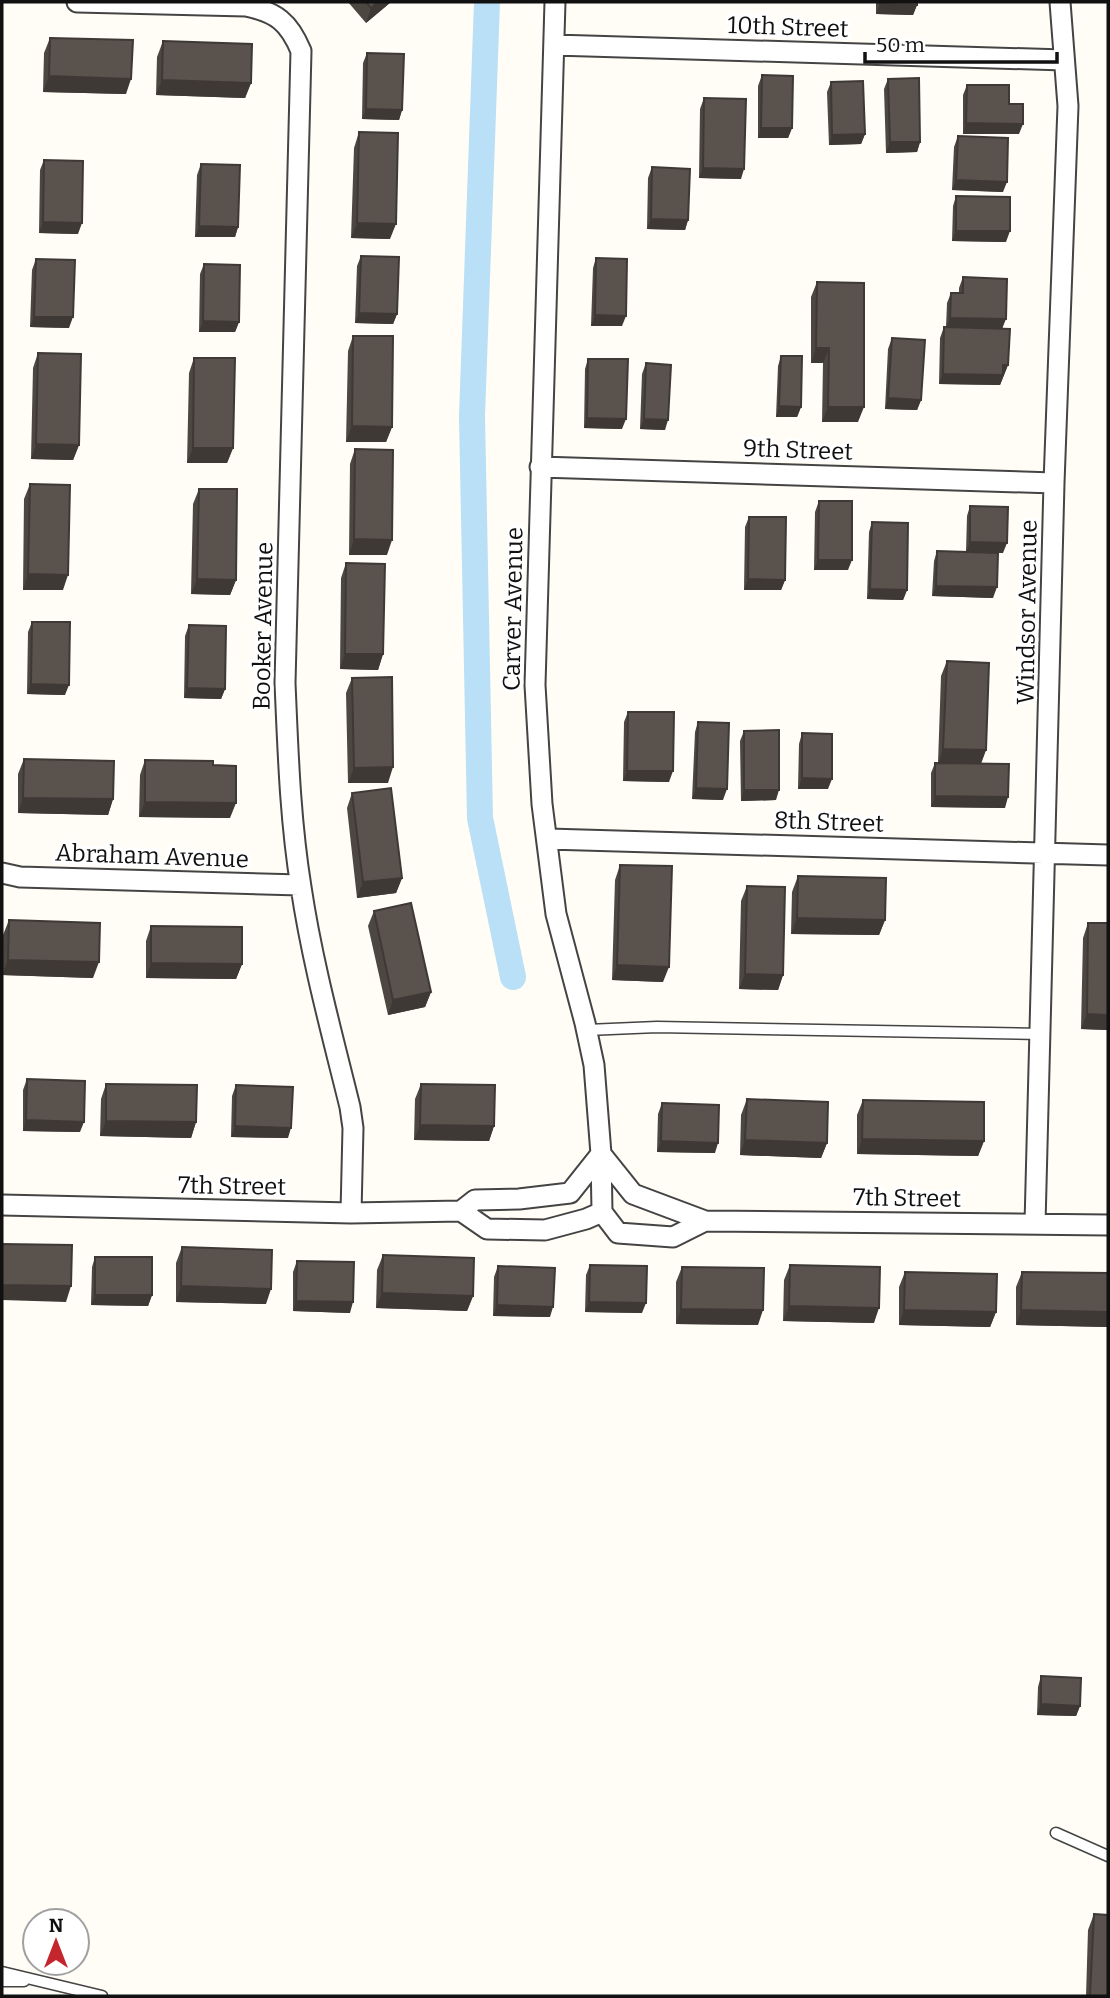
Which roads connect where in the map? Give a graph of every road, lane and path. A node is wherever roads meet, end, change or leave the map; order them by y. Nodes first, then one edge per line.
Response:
1 (78, 2) edge
2 (555, 2) edge
3 (1060, 2) edge
4 (554, 44) junction
5 (1064, 60) junction
6 (541, 467) junction
7 (1054, 483) junction
8 (548, 839) junction
9 (1046, 853) junction
10 (1108, 855) edge
11 (2, 873) edge
12 (300, 885) junction
13 (587, 1030) junction
14 (1041, 1034) junction
15 (601, 1154) junction
16 (2, 1205) edge
17 (461, 1211) junction
18 (602, 1212) junction
19 (351, 1213) junction
20 (705, 1221) junction
21 (1035, 1224) junction
22 (1108, 1225) edge
23 (1056, 1833) dead end
24 (1108, 1856) edge
25 (2, 1972) edge
26 (2, 1981) edge
27 (45, 1981) junction
28 (102, 1996) edge

1 - 12 street, Booker Avenue
2 - 4 street, Carver Avenue
3 - 5 street, Windsor Avenue
4 - 5 street, 10th Street
4 - 6 street, Carver Avenue
5 - 7 street, Windsor Avenue
6 - 7 street, 9th Street
6 - 8 street, Carver Avenue
7 - 9 street, Windsor Avenue
8 - 9 street, 8th Street
8 - 13 street, Carver Avenue
9 - 10 street, 8th Street
9 - 14 street, Windsor Avenue
11 - 12 street, Abraham Avenue
12 - 19 street, Booker Avenue
13 - 14 lane
13 - 15 street, Carver Avenue
14 - 21 street, Windsor Avenue
15 - 17 street, 7th Street
15 - 18 street, Carver Avenue
15 - 20 street, 7th Street
16 - 19 street, 7th Street
17 - 18 street
17 - 19 street, 7th Street
18 - 20 street, 7th Street
20 - 21 street, 7th Street
21 - 22 street, 7th Street
23 - 24 lane
25 - 27 lane
26 - 27 lane
27 - 28 lane

